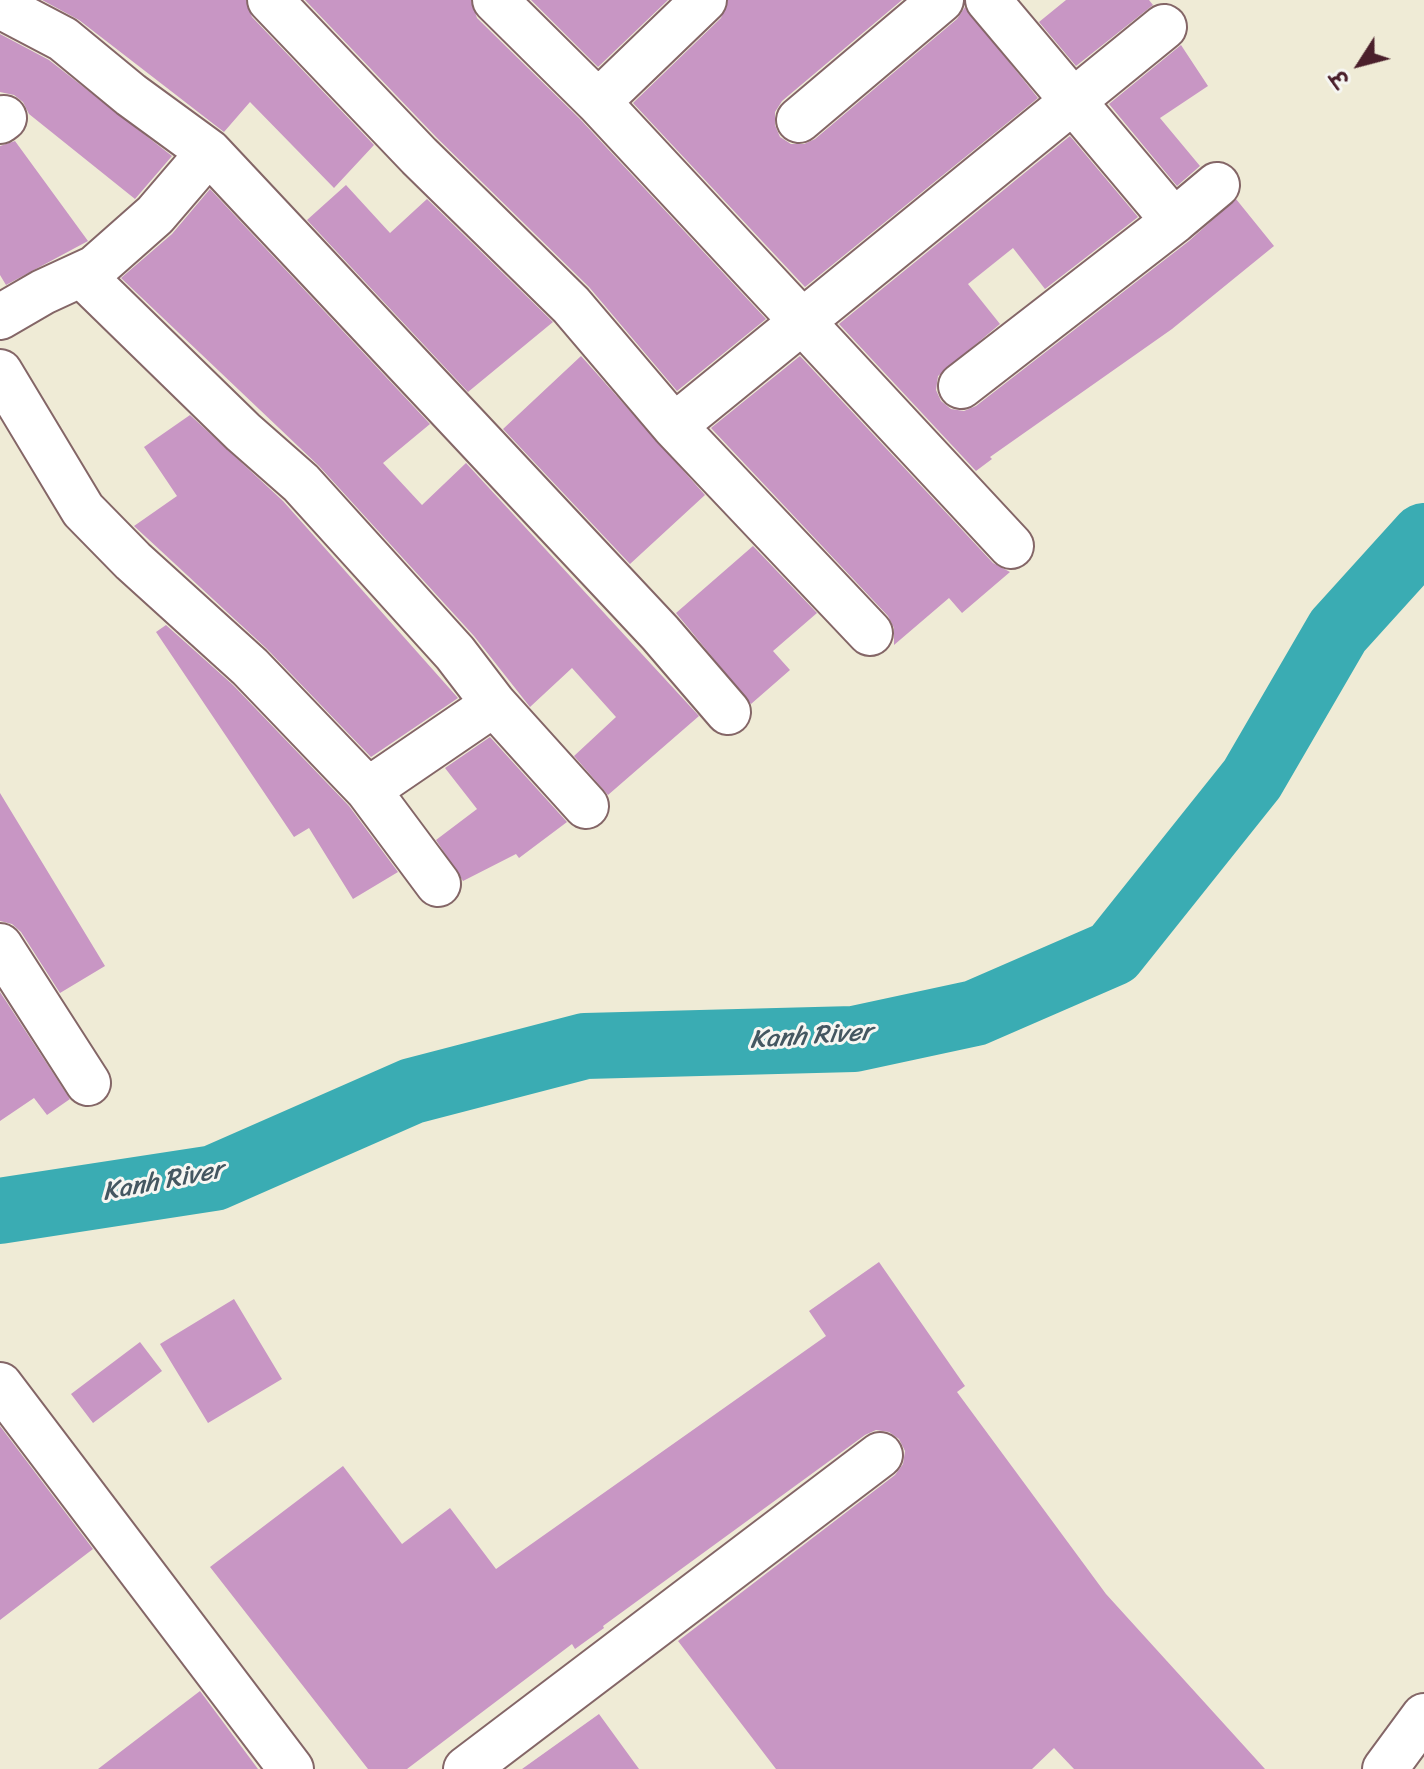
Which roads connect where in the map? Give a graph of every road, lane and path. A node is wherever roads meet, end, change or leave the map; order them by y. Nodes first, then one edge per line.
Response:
1 (270, 0) edge
2 (495, 0) edge
3 (704, 0) edge
4 (941, 0) edge
5 (988, 0) edge
6 (0, 6) edge
7 (1164, 27) dead end
8 (1071, 100) junction
9 (598, 102) junction
10 (799, 120) dead end
11 (209, 152) junction
12 (1217, 185) dead end
13 (1174, 221) junction
14 (82, 275) junction
15 (0, 317) edge
16 (802, 324) junction
17 (0, 372) edge
18 (961, 386) dead end
19 (674, 426) junction
20 (1011, 546) dead end
21 (870, 633) dead end
22 (494, 704) junction
23 (728, 712) dead end
24 (368, 790) junction
25 (586, 806) dead end
26 (438, 884) dead end
27 (0, 946) edge
28 (88, 1083) dead end
29 (0, 1385) edge
30 (880, 1455) dead end
31 (1424, 1716) edge
32 (291, 1769) edge
33 (466, 1769) edge
34 (1385, 1769) edge

1 - 19 street
2 - 9 street
3 - 9 street
4 - 10 street
5 - 8 street
6 - 11 street
7 - 8 street
8 - 13 street
8 - 16 street
9 - 16 street
11 - 14 street
11 - 23 street
12 - 13 street
13 - 18 street
14 - 15 street
14 - 22 street
16 - 19 street
16 - 20 street
17 - 24 street
19 - 21 street
22 - 24 street
22 - 25 street
24 - 26 street
27 - 28 street
29 - 32 street
30 - 33 street
31 - 34 street

